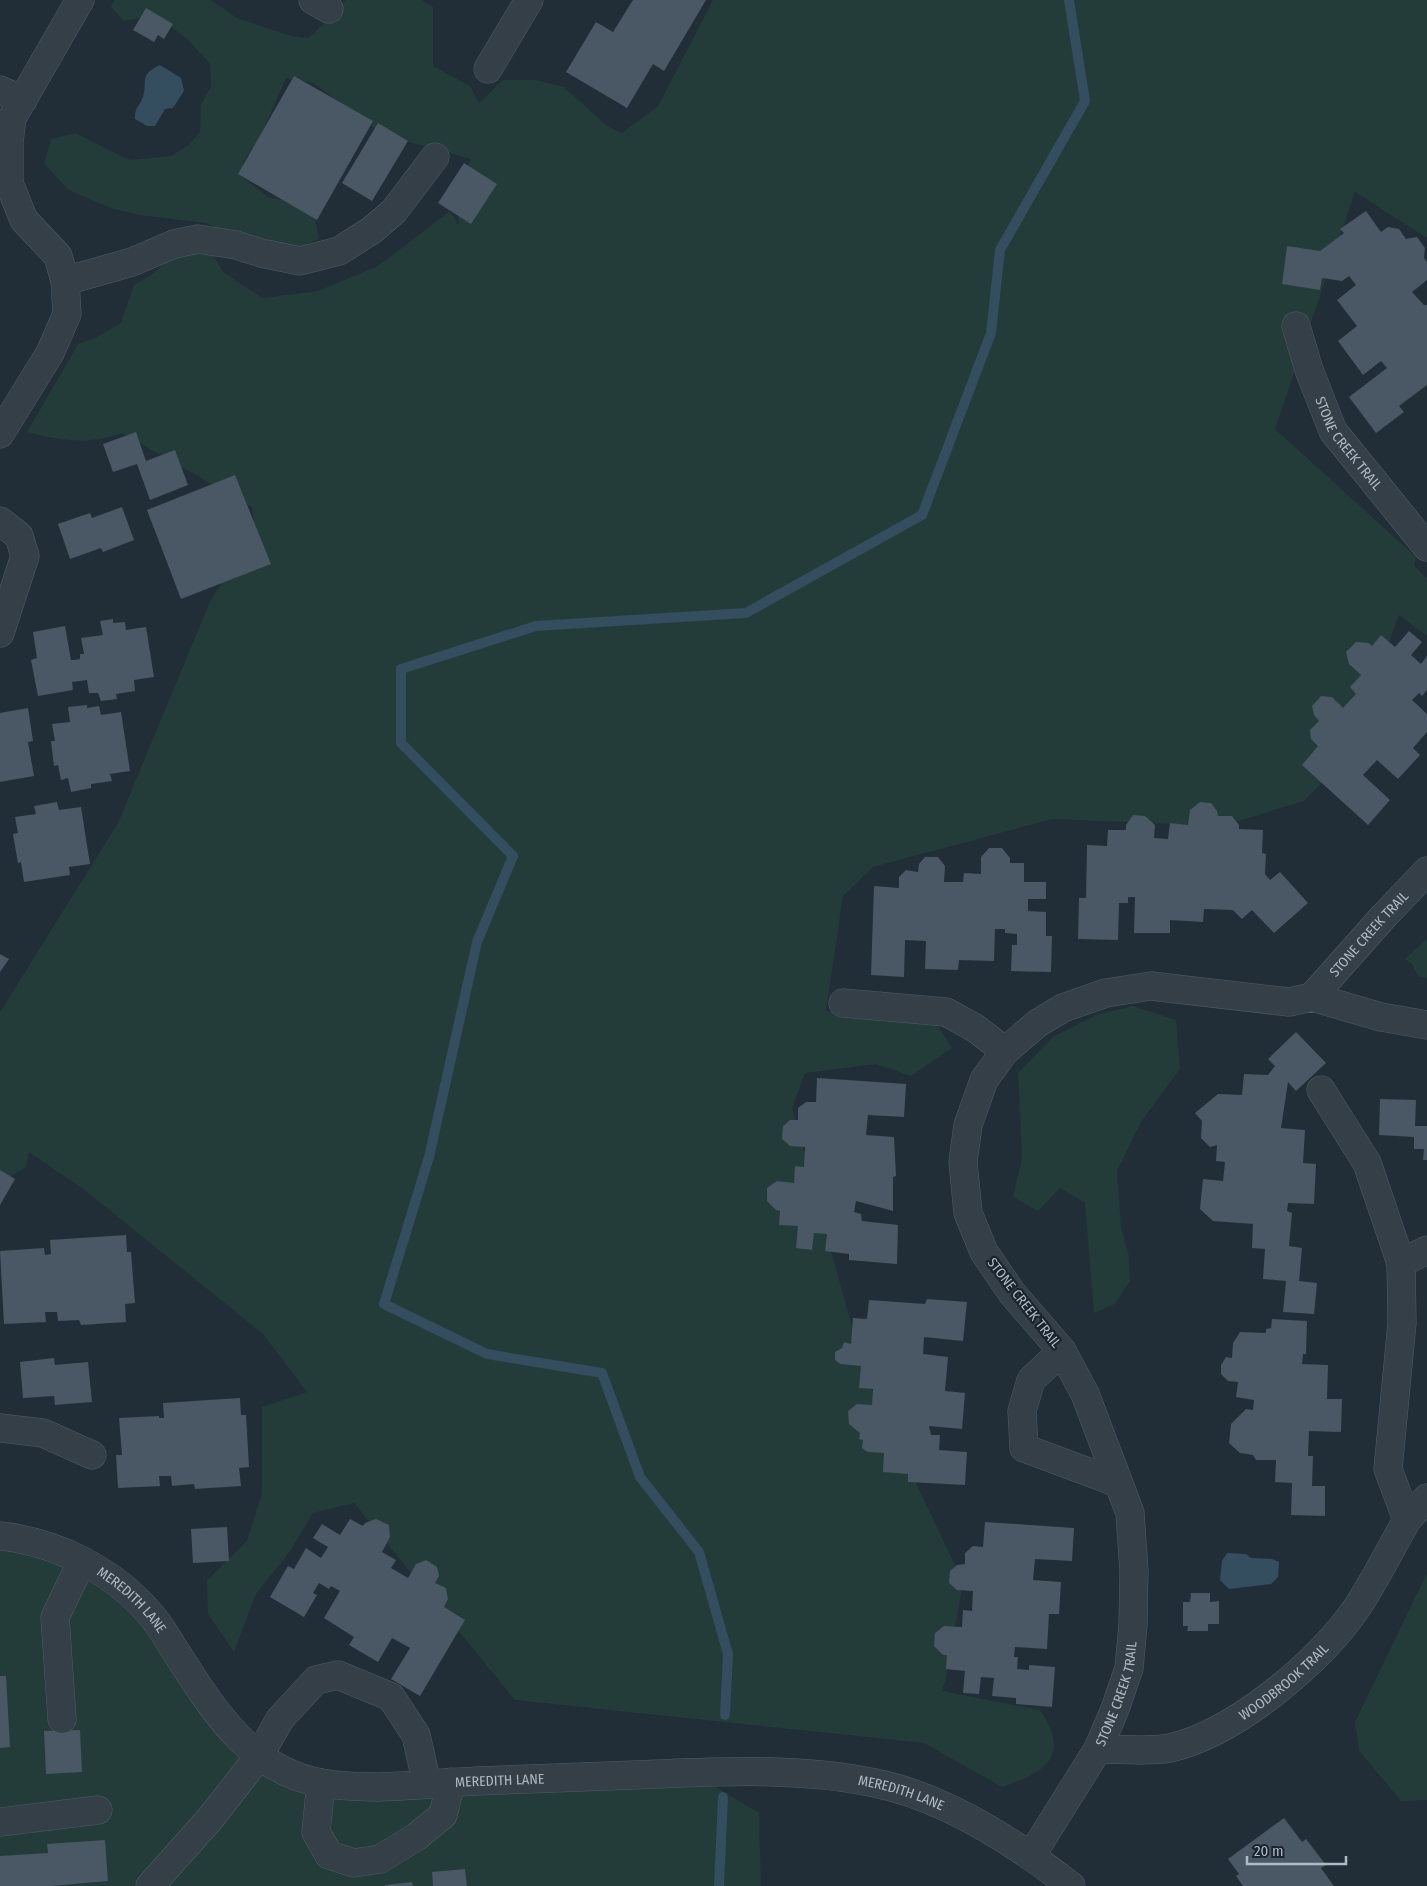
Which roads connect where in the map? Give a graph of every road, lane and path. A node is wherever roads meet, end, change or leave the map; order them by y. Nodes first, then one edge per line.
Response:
1 (80, 0) edge
2 (529, 0) edge
3 (488, 68) dead end
4 (11, 95) edge
5 (435, 157) dead end
6 (65, 281) junction
7 (1296, 326) dead end
8 (0, 434) edge
9 (0, 521) edge
10 (1427, 547) edge
11 (0, 633) edge
12 (1427, 871) edge
13 (1312, 997) junction
14 (843, 1003) dead end
15 (1427, 1025) edge
16 (1005, 1051) junction
17 (1321, 1090) dead end
18 (1427, 1250) edge
19 (1401, 1264) junction
20 (1062, 1351) junction
21 (0, 1428) edge
22 (92, 1455) dead end
23 (1118, 1483) junction
24 (1427, 1498) edge
25 (1407, 1520) junction
26 (0, 1536) edge
27 (82, 1561) junction
28 (62, 1719) dead end
29 (1098, 1749) junction
30 (259, 1756) junction
31 (321, 1783) junction
32 (439, 1783) junction
33 (98, 1810) dead end
34 (0, 1822) edge
35 (1031, 1856) junction
36 (150, 1886) edge
37 (1071, 1886) edge

1 - 4 street
2 - 3 street
4 - 6 street
5 - 6 street
6 - 8 street
7 - 10 street, STONE CREEK TRAIL
9 - 11 street
12 - 13 street, STONE CREEK TRAIL
13 - 15 street, STONE CREEK TRAIL
13 - 16 street, STONE CREEK TRAIL
14 - 16 street
16 - 20 street, STONE CREEK TRAIL
17 - 19 street
18 - 19 street
19 - 25 street
20 - 23 street, STONE CREEK TRAIL
20 - 23 street
21 - 22 street
23 - 29 street, STONE CREEK TRAIL
24 - 25 street, WOODBROOK TRAIL
25 - 29 street, WOODBROOK TRAIL
26 - 27 street, MEREDITH LANE
27 - 28 street
27 - 30 street, MEREDITH LANE
29 - 35 street, STONE CREEK TRAIL
30 - 31 street, MEREDITH LANE
30 - 32 street
30 - 36 street
31 - 32 street, MEREDITH LANE
31 - 32 street
32 - 35 street, MEREDITH LANE
33 - 34 street
35 - 37 street, MEREDITH LANE

